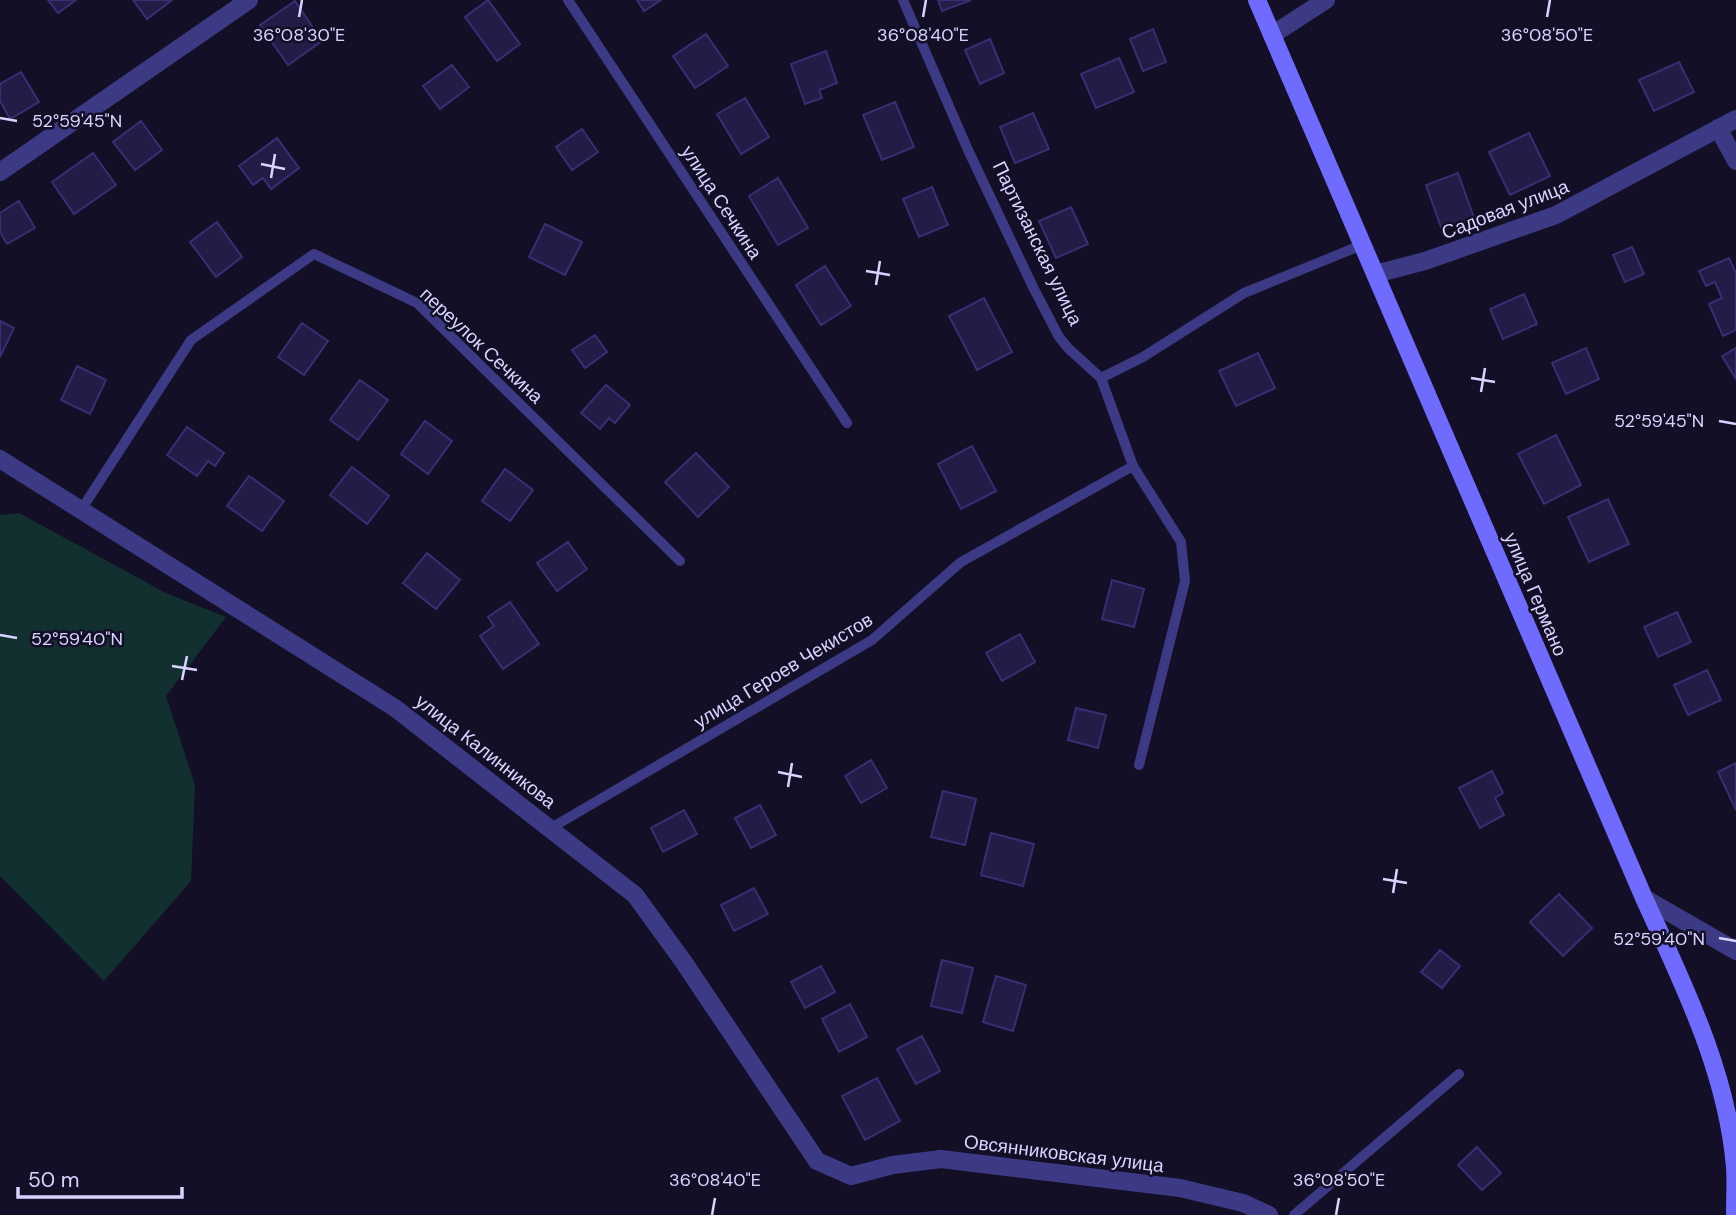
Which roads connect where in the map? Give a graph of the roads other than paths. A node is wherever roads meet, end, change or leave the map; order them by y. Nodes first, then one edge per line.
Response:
1 (249, 0) edge
2 (568, 0) edge
3 (903, 0) edge
4 (1257, 0) edge
5 (1326, 0) edge
6 (1272, 35) junction
7 (1736, 119) edge
8 (1718, 128) junction
9 (1736, 161) edge
10 (0, 172) edge
11 (1362, 245) junction
12 (1375, 274) junction
13 (1101, 378) junction
14 (847, 423) dead end
15 (0, 459) edge
16 (1133, 466) junction
17 (81, 510) junction
18 (680, 561) dead end
19 (1139, 765) dead end
20 (551, 828) junction
21 (1644, 898) junction
22 (1736, 951) edge
23 (1459, 1074) dead end
24 (851, 1176) joint
25 (1269, 1215) edge
26 (1294, 1215) edge
27 (1735, 1215) edge

1 - 10 street
2 - 14 lane, улица Сечкина
3 - 13 lane, Партизанская улица
4 - 6 main road, улица Германо
5 - 6 street
6 - 11 main road, улица Германо
7 - 8 street, Садовая улица
8 - 9 street
8 - 12 street, Садовая улица
11 - 12 main road, улица Германо
11 - 13 lane
12 - 21 main road, улица Германо
13 - 16 lane
15 - 17 street, улица Калинникова
16 - 19 lane
16 - 20 lane, улица Героев Чекистов
17 - 18 lane, переулок Сечкина
17 - 20 street, улица Калинникова
20 - 24 street, улица Калинникова
21 - 22 street
21 - 27 main road, улица Германо
23 - 26 lane
24 - 25 street, Овсянниковская улица

